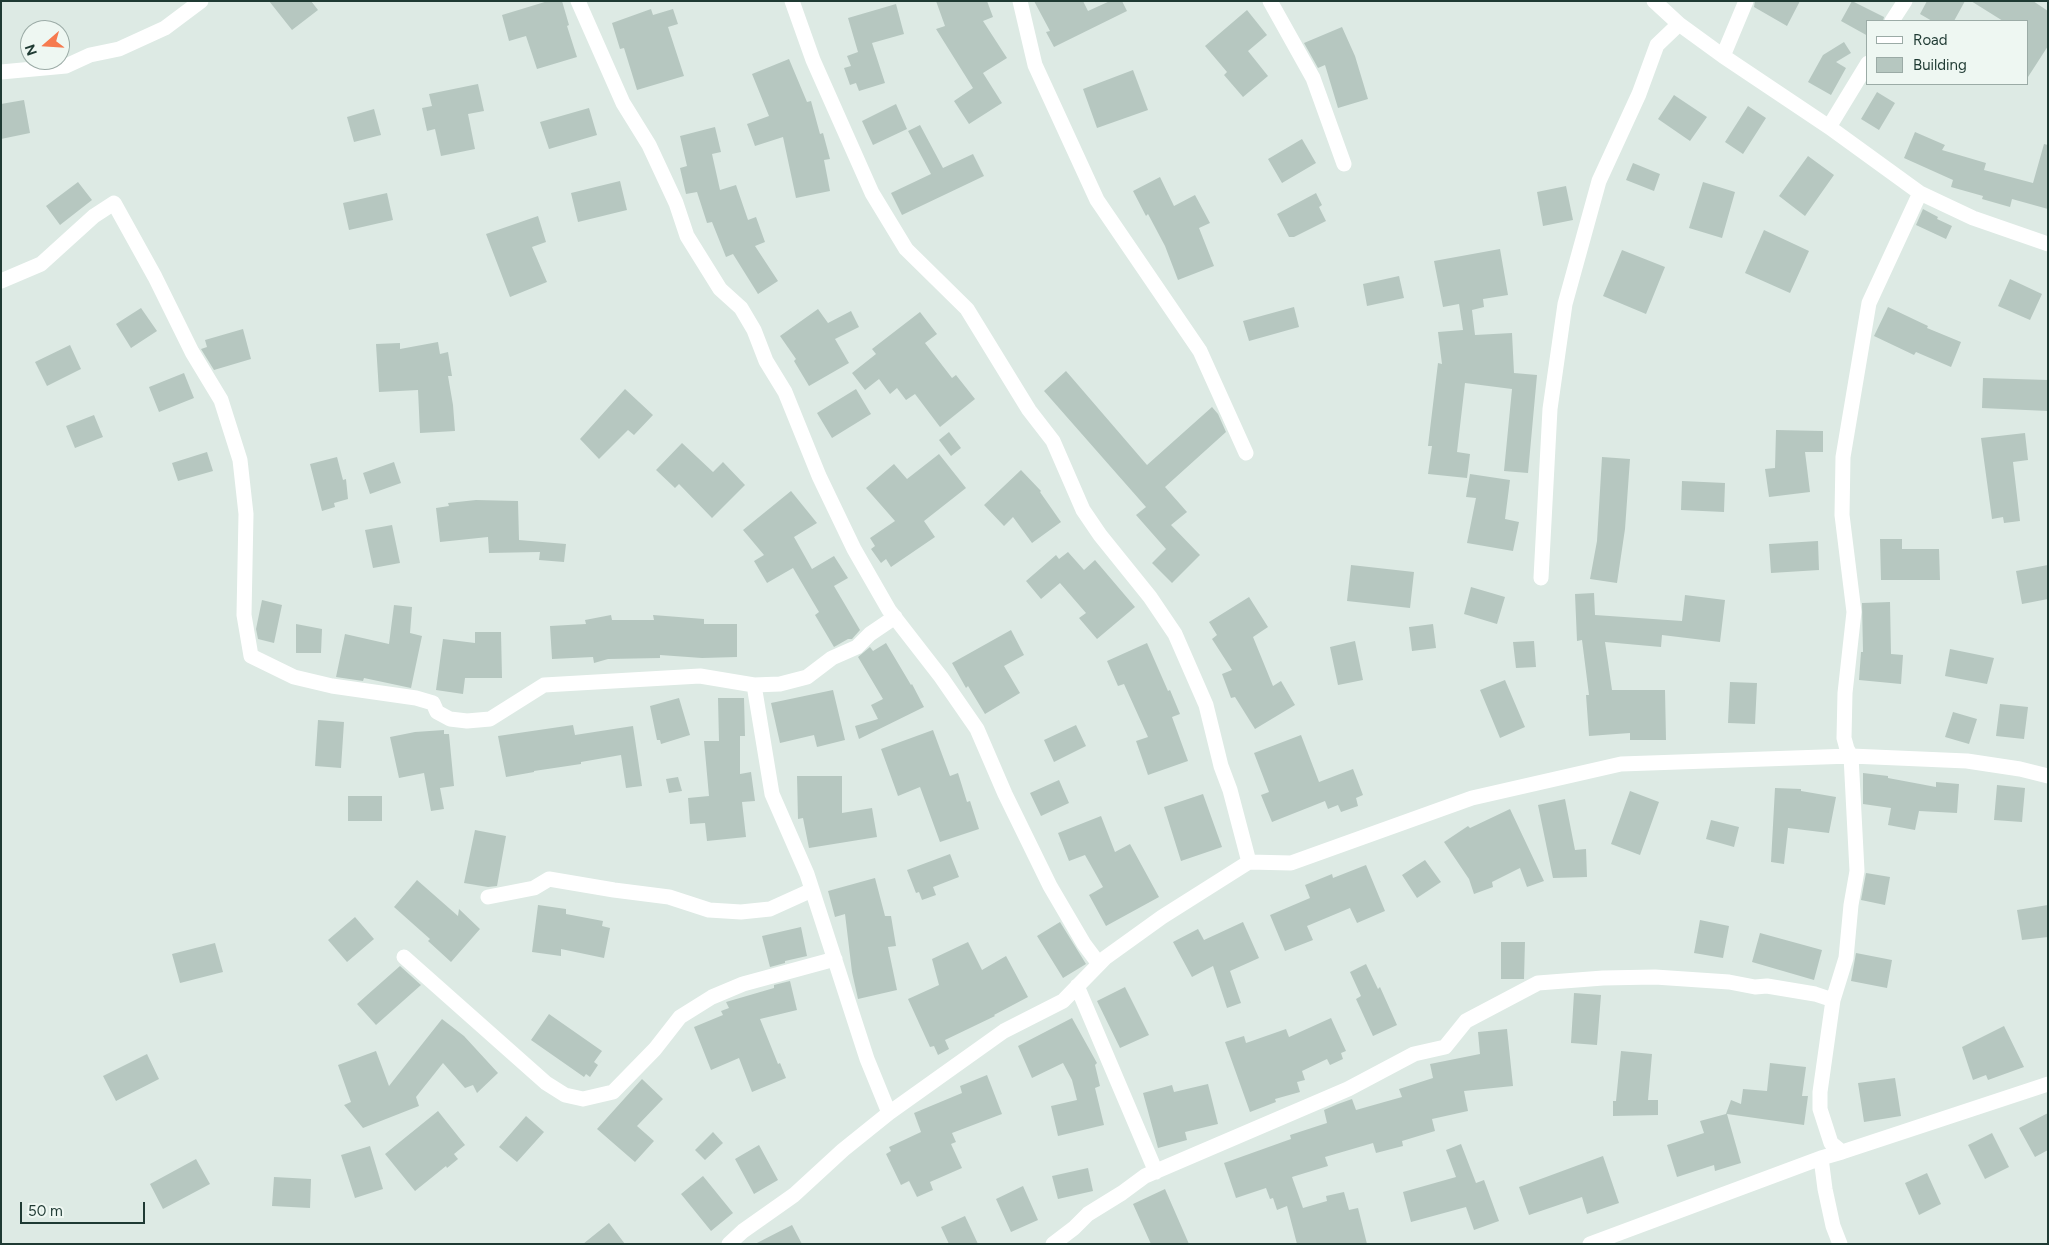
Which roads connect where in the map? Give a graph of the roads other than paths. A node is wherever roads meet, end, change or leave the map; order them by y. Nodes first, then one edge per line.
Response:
1 (201, 1) edge
2 (578, 1) edge
3 (792, 1) edge
4 (1020, 1) edge
5 (1270, 1) edge
6 (1654, 1) edge
7 (1746, 1) edge
8 (1905, 1) edge
9 (1893, 20) edge
10 (1679, 24) junction
11 (1723, 56) junction
12 (1866, 66) edge
13 (1, 72) edge
14 (1830, 127) junction
15 (1344, 164) dead end
16 (1920, 193) junction
17 (2048, 244) edge
18 (1, 281) edge
19 (1246, 454) dead end
20 (1541, 578) dead end
21 (895, 617) junction
22 (754, 685) junction
23 (1852, 756) junction
24 (2048, 776) edge
25 (1249, 862) junction
26 (812, 890) junction
27 (488, 897) dead end
28 (404, 958) dead end
29 (834, 958) junction
30 (1099, 964) junction
31 (1077, 986) junction
32 (1833, 1000) junction
33 (2048, 1084) edge
34 (889, 1113) junction
35 (1842, 1152) junction
36 (1821, 1158) junction
37 (1156, 1172) junction
38 (729, 1244) edge
39 (1054, 1244) edge
40 (1590, 1244) edge
41 (1840, 1244) edge

1 - 13 street
2 - 21 street
3 - 25 street
4 - 19 street
5 - 15 street
6 - 10 street
7 - 11 street
8 - 9 street
10 - 11 street
10 - 20 street
11 - 14 street
12 - 14 street
14 - 16 street
16 - 17 street
16 - 23 street
18 - 22 street
21 - 22 street
21 - 30 street
22 - 26 street
23 - 24 street
23 - 25 street
23 - 32 street
25 - 30 street
26 - 27 street
26 - 29 street
28 - 29 street
29 - 34 street
30 - 31 street
31 - 34 street
31 - 37 street
32 - 35 street
32 - 37 street
33 - 35 street
34 - 38 street
35 - 36 street
36 - 40 street
36 - 41 street
37 - 39 street

